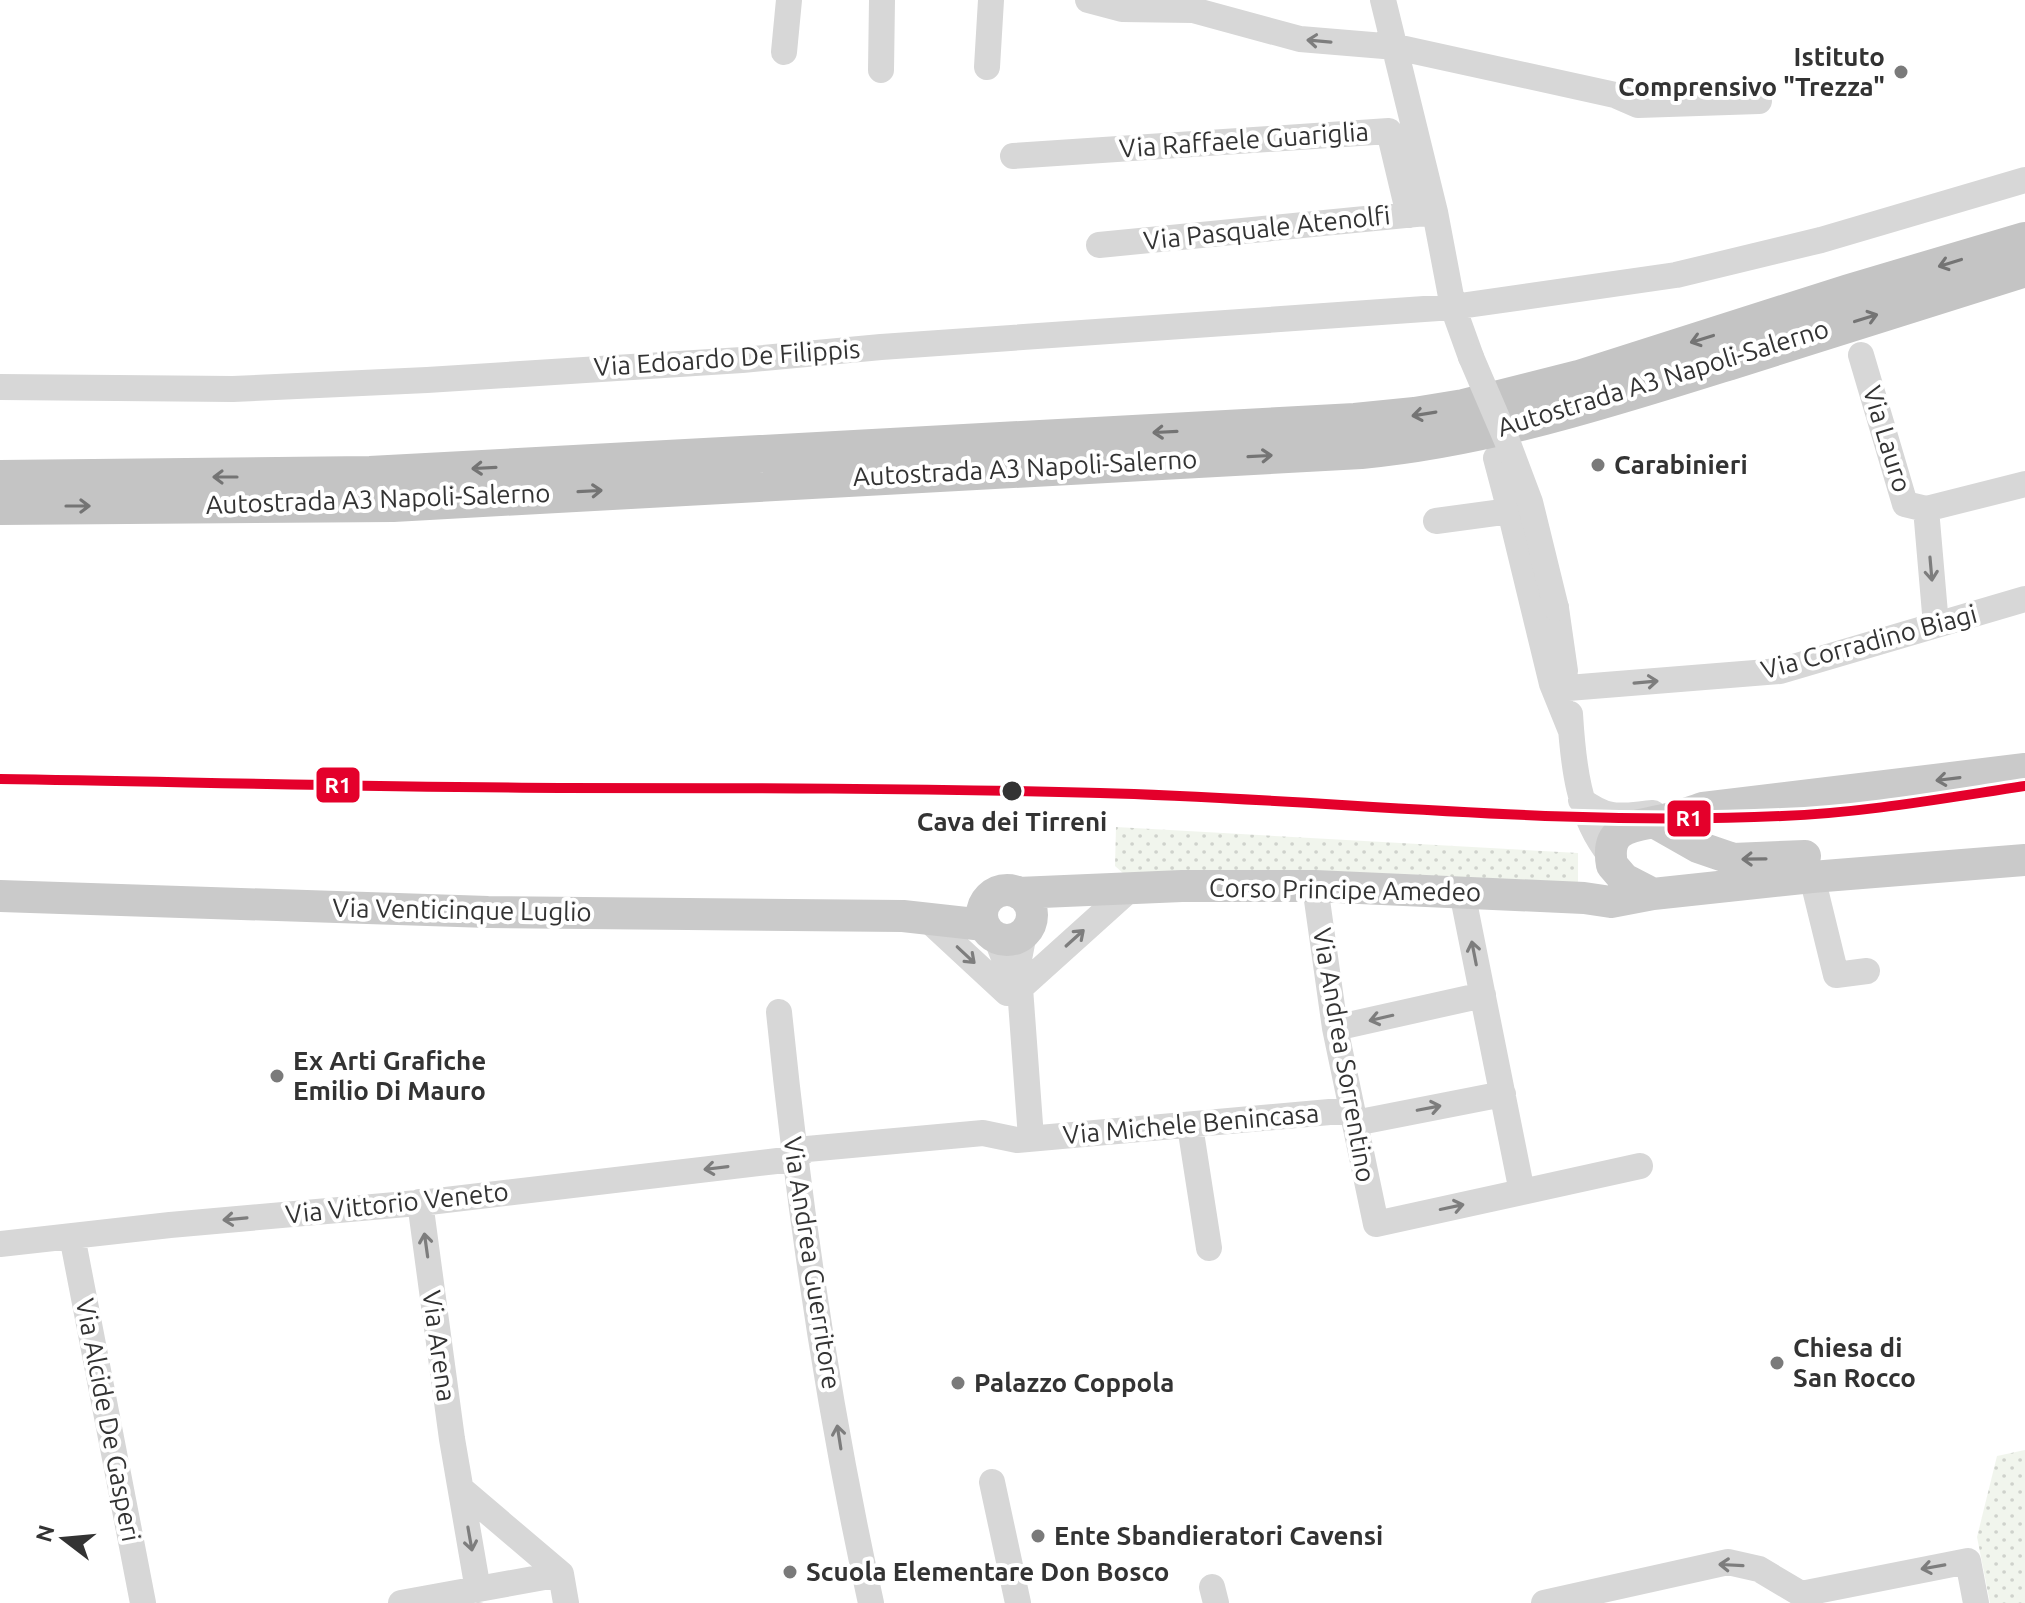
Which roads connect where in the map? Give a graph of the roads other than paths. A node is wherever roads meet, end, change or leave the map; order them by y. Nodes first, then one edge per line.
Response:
1 (789, 0) edge
2 (882, 0) edge
3 (991, 0) edge
4 (1088, 0) edge
5 (1383, 0) edge
6 (1396, 47) junction
7 (784, 52) dead end
8 (987, 67) dead end
9 (881, 70) dead end
10 (1759, 101) dead end
11 (1013, 156) dead end
12 (2025, 180) edge
13 (1422, 214) junction
14 (2025, 241) edge
15 (1099, 245) dead end
16 (2025, 268) edge
17 (1453, 307) junction
18 (1861, 355) dead end
19 (0, 387) edge
20 (1496, 458) dead end
21 (0, 479) edge
22 (2025, 484) edge
23 (0, 506) edge
24 (1926, 509) junction
25 (1510, 511) junction
26 (1436, 521) dead end
27 (2025, 599) edge
28 (1936, 625) junction
29 (1568, 688) junction
30 (1571, 731) junction
31 (2025, 769) edge
32 (1581, 800) junction
33 (1643, 818) junction
34 (2025, 840) edge
35 (1944, 848) junction
36 (1611, 860) junction
37 (2025, 860) edge
38 (1812, 877) junction
39 (1315, 886) junction
40 (1119, 890) junction
41 (1462, 892) junction
42 (1653, 894) junction
43 (0, 896) edge
44 (1584, 898) junction
45 (925, 917) junction
46 (1007, 918) junction
47 (1867, 971) dead end
48 (1013, 990) junction
49 (1483, 995) junction
50 (779, 1012) dead end
51 (1335, 1028) junction
52 (1503, 1094) junction
53 (1353, 1116) junction
54 (1190, 1126) junction
55 (1024, 1139) junction
56 (794, 1159) junction
57 (1640, 1166) dead end
58 (1522, 1192) junction
59 (420, 1202) junction
60 (72, 1236) junction
61 (0, 1244) edge
62 (1209, 1248) dead end
63 (992, 1482) dead end
64 (461, 1489) junction
65 (514, 1535) junction
66 (561, 1574) junction
67 (490, 1588) junction
68 (143, 1603) edge
69 (401, 1603) edge
70 (566, 1603) edge
71 (871, 1603) edge
72 (1018, 1603) edge
73 (1544, 1603) edge
74 (1976, 1603) edge

1 - 7 street
2 - 9 street
3 - 8 street
6 -> 4 street
5 - 6 street
6 - 10 street
6 - 13 street
11 - 13 street, Via Raffaele Guariglia
12 - 17 street, Via Edoardo De Filippis
13 - 15 street, Via Pasquale Atenolfi
13 - 17 street
14 -> 21 highway, Autostrada A3 Napoli-Salerno
23 -> 16 highway, Autostrada A3 Napoli-Salerno
17 - 19 street, Via Edoardo De Filippis
17 - 29 street, bridge
18 - 24 street, Via Lauro
20 - 25 street
22 - 24 street, Via Lauro
24 -> 28 street, Via Lauro
25 - 26 street
25 - 30 street
27 - 28 street, Via Corradino Biagi
29 -> 28 street, Via Corradino Biagi
29 - 30 street
30 - 32 street
31 -> 33 main road
32 - 33 street
32 - 36 street
35 -> 33 main road
33 - 36 main road
34 - 35 main road
35 - 38 main road
36 - 42 main road
36 - 44 main road
37 - 38 main road, Corso Principe Amedeo
38 - 42 main road, Corso Principe Amedeo
38 - 47 street
39 - 40 main road, Corso Principe Amedeo
39 - 41 main road, Corso Principe Amedeo
39 - 51 street, Via Andrea Sorrentino
40 - 46 main road, Via Venticinque Luglio
48 -> 40 street
41 - 44 main road, Corso Principe Amedeo
49 -> 41 street
42 - 44 main road, Corso Principe Amedeo
43 - 45 main road, Via Venticinque Luglio
45 - 46 main road, Via Venticinque Luglio
45 -> 48 street
46 - 48 street
48 - 55 street
49 -> 51 street
49 - 52 street
50 - 56 street, Via Andrea Guerritore
51 - 53 street, Via Andrea Sorrentino
53 -> 52 street, Via Michele Benincasa
52 - 58 street
53 - 54 street, Via Michele Benincasa
53 -> 58 street, Via Andrea Sorrentino
54 - 55 street, Via Michele Benincasa
54 - 62 street
55 - 56 street, Via Vittorio Veneto
56 -> 59 street, Via Vittorio Veneto
71 -> 56 street, Via Andrea Guerritore
57 - 58 street
59 -> 60 street, Via Vittorio Veneto
64 -> 59 street, Via Arena
60 - 61 street, Via Vittorio Veneto
60 - 68 street, Via Alcide De Gasperi
63 - 72 street
64 - 65 street
64 -> 67 street, Via Arena
65 - 66 street
65 - 67 street
66 - 67 street
66 - 70 street
67 - 69 street
74 -> 73 street

